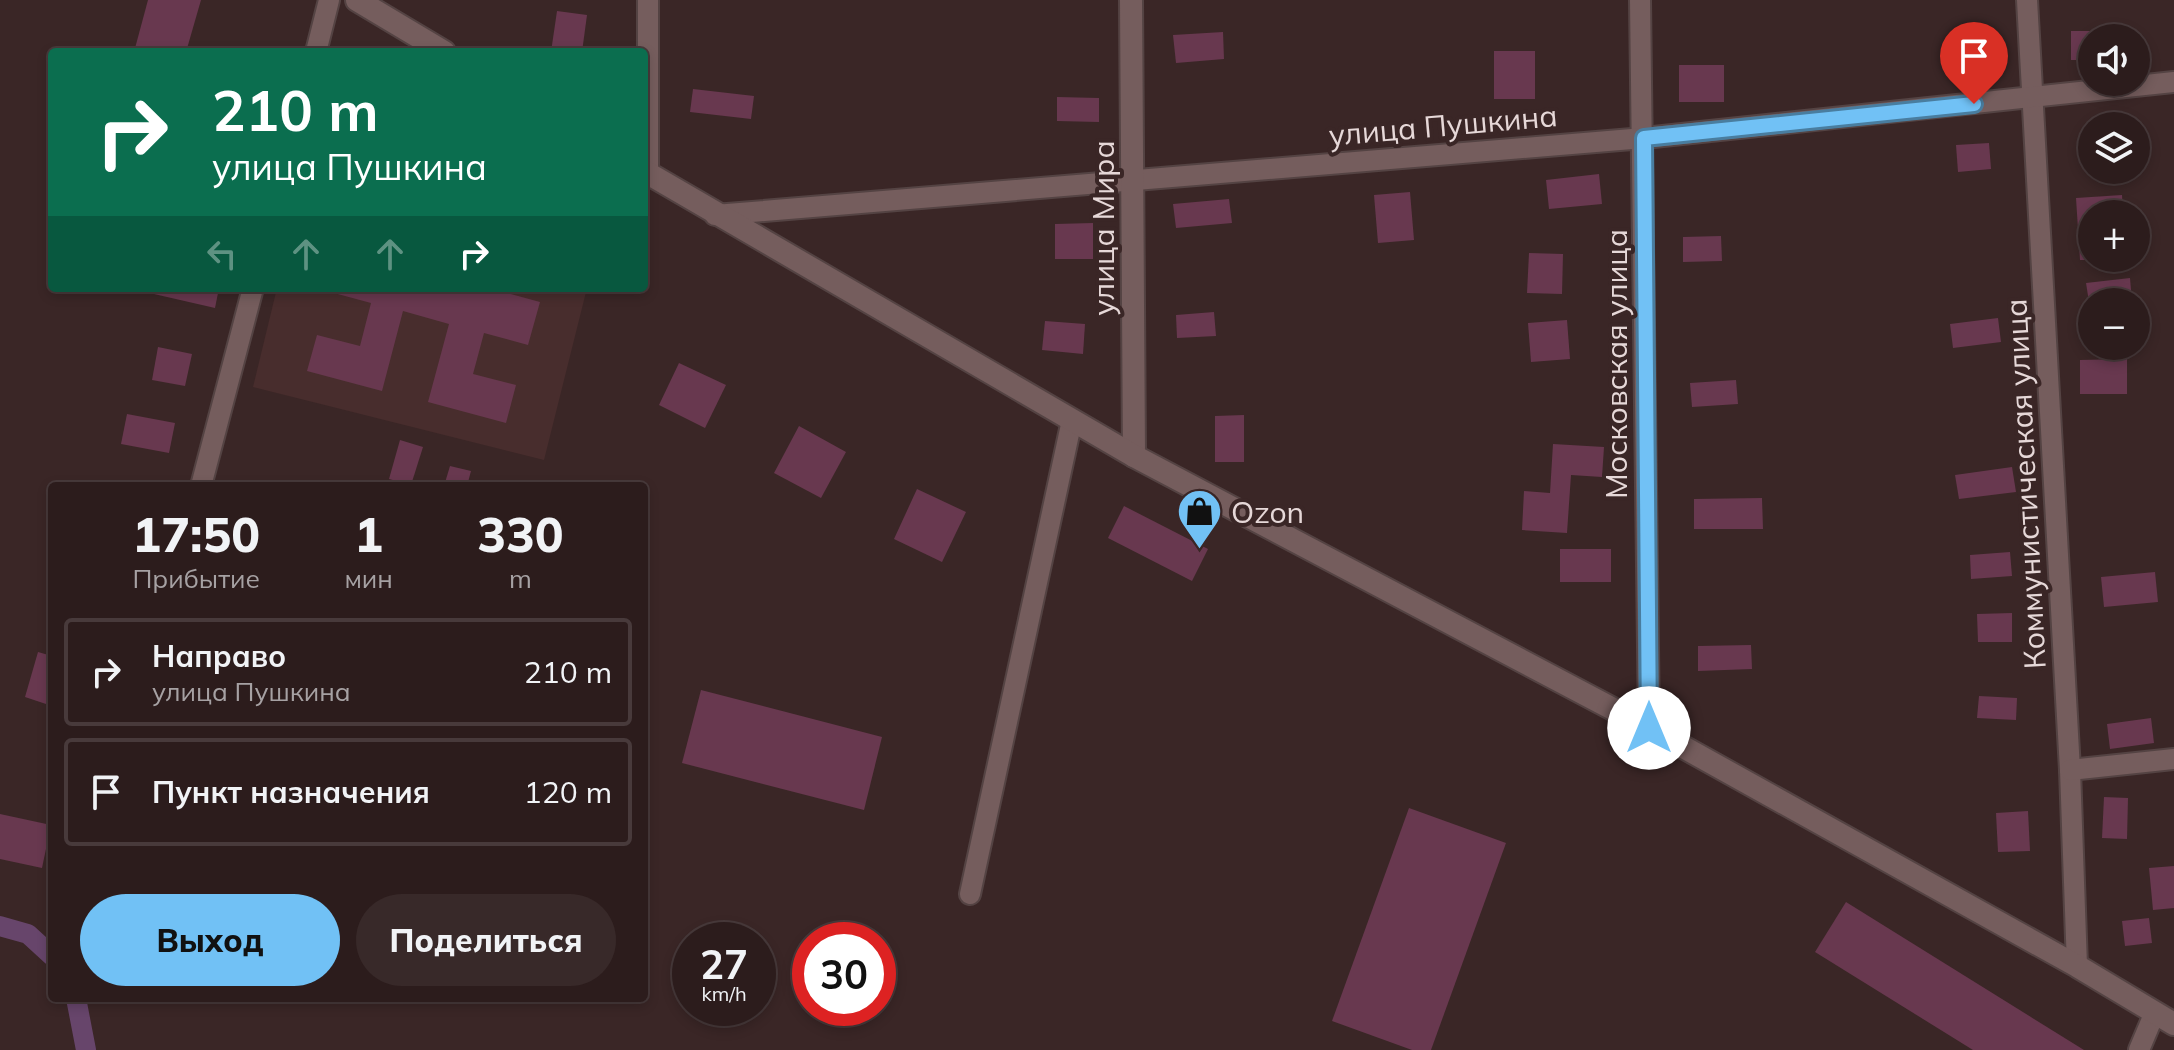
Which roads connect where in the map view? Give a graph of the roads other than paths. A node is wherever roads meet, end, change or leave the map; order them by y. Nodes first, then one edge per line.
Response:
1 (329, 0) edge
2 (357, 0) edge
3 (648, 0) edge
4 (1131, 0) edge
5 (1640, 0) edge
6 (2027, 0) edge
7 (317, 48) edge
8 (437, 48) edge
9 (647, 48) edge
10 (2174, 82) edge
11 (2033, 98) junction
12 (1644, 138) junction
13 (648, 173) edge
14 (1132, 183) junction
15 (715, 215) junction
16 (252, 292) edge
17 (1072, 420) junction
18 (1134, 456) junction
19 (202, 482) edge
20 (1649, 728) junction
21 (2174, 759) edge
22 (2070, 770) junction
23 (970, 894) dead end
24 (2077, 966) junction
25 (2164, 1018) edge
26 (2139, 1050) edge

1 - 7 street
2 - 8 main road
3 - 9 street
4 - 14 main road, улица Мира
5 - 12 street, Московская улица
6 - 11 street, Коммунистическая улица
10 - 11 street, улица Пушкина
11 - 12 street, улица Пушкина
11 - 22 street, Коммунистическая улица
12 - 14 street, улица Пушкина
12 - 20 street, Московская улица
13 - 15 main road
14 - 15 street, улица Пушкина
14 - 18 main road, улица Мира
15 - 17 main road
16 - 19 street
17 - 18 main road
17 - 23 street
18 - 20 main road
20 - 24 main road
21 - 22 street
22 - 24 street, Коммунистическая улица
24 - 25 main road
25 - 26 street

